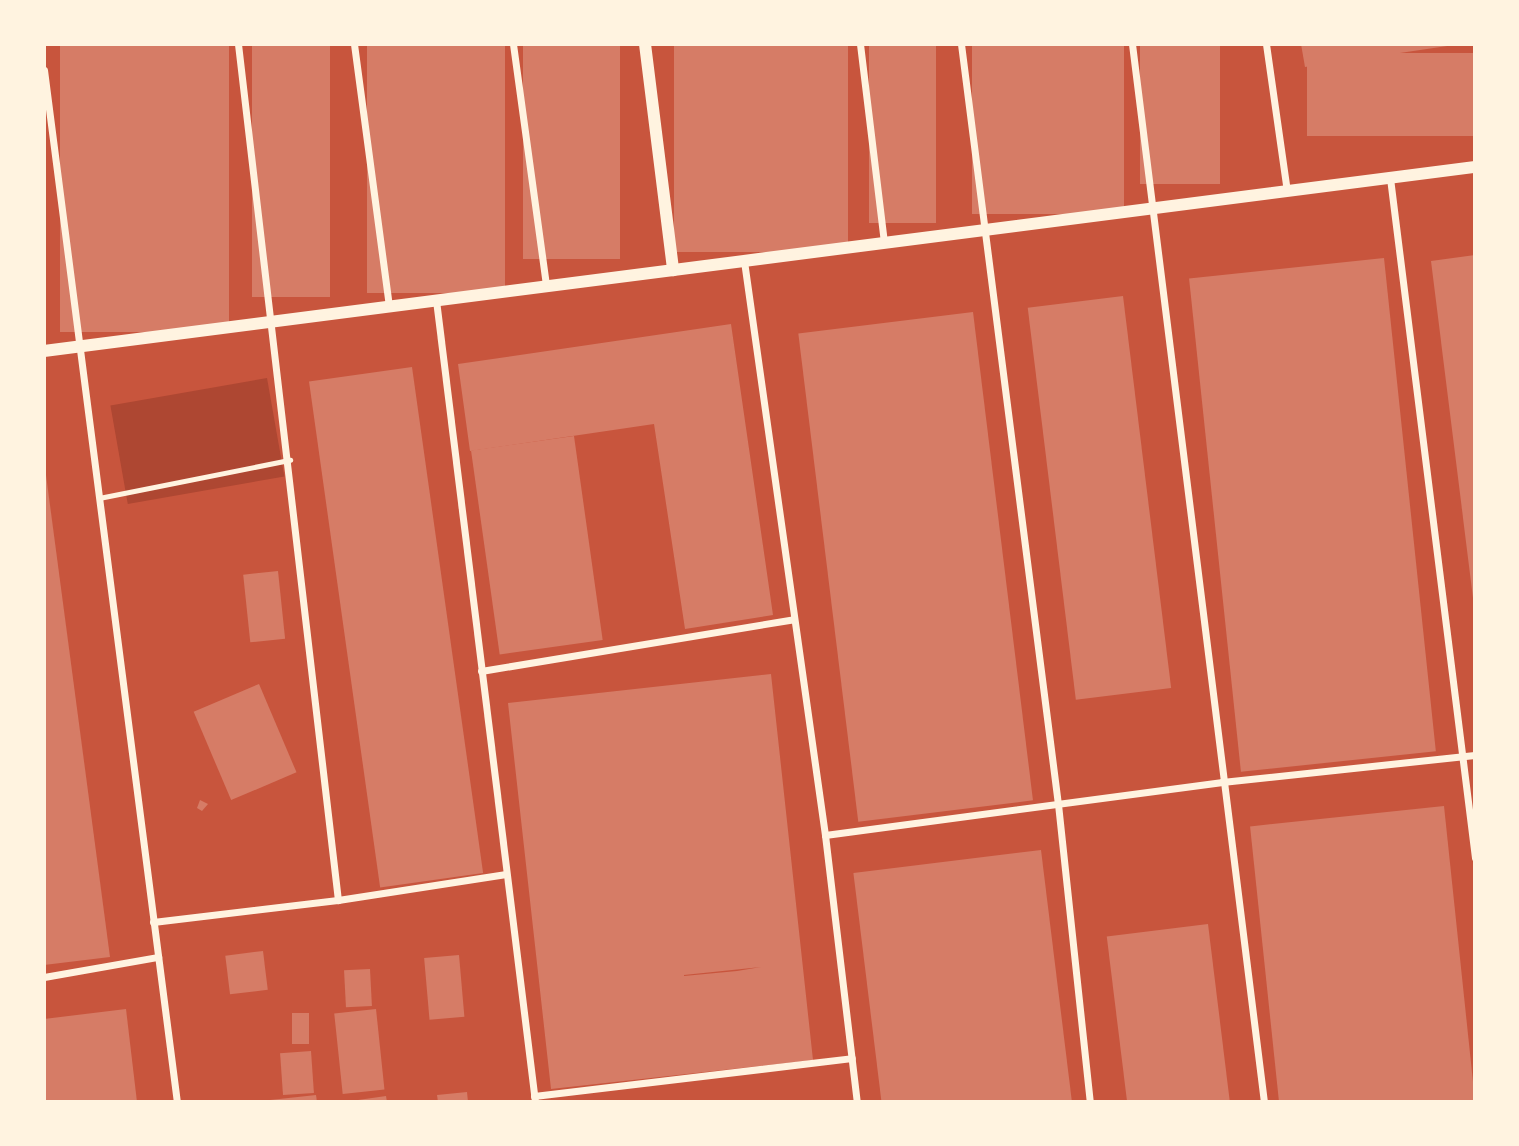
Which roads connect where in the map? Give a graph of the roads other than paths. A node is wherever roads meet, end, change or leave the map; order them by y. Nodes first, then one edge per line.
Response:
1 (238, 44) edge
2 (354, 44) edge
3 (513, 44) edge
4 (645, 44) edge
5 (860, 44) edge
6 (961, 44) edge
7 (1132, 44) edge
8 (1266, 44) edge
9 (44, 70) edge
10 (1475, 167) edge
11 (1390, 178) junction
12 (1287, 191) junction
13 (1153, 208) junction
14 (985, 230) junction
15 (884, 243) junction
16 (744, 261) junction
17 (673, 270) junction
18 (546, 286) junction
19 (436, 300) junction
20 (389, 307) junction
21 (273, 321) junction
22 (79, 346) junction
23 (44, 351) edge
24 (290, 460) junction
25 (99, 498) junction
26 (794, 619) junction
27 (481, 671) junction
28 (1475, 755) edge
29 (1466, 756) junction
30 (1222, 782) junction
31 (1058, 804) junction
32 (825, 835) junction
33 (1475, 858) edge
34 (506, 874) junction
35 (338, 900) junction
36 (153, 922) junction
37 (158, 957) junction
38 (44, 977) edge
39 (852, 1058) junction
40 (534, 1099) edge
41 (177, 1102) edge
42 (857, 1102) edge
43 (1090, 1102) edge
44 (1264, 1102) edge

1 - 21 street
2 - 20 street
3 - 18 street
4 - 17 street
5 - 15 street
6 - 14 street
7 - 13 street
8 - 12 street
9 - 22 street
10 - 11 street
11 - 12 street
11 - 29 street
12 - 13 street
13 - 14 street
13 - 30 street
14 - 15 street
14 - 31 street
15 - 16 street
16 - 17 street
16 - 26 street
17 - 18 street
18 - 19 street
19 - 20 street
19 - 27 street
20 - 21 street
21 - 22 street
21 - 24 street
22 - 23 street
22 - 25 street
24 - 25 lane
24 - 35 street
25 - 36 street
26 - 27 street
26 - 32 street
27 - 34 street
28 - 29 street
29 - 30 street
29 - 33 street
30 - 31 street
30 - 44 street
31 - 32 street
31 - 43 street
32 - 39 street
34 - 35 street
34 - 40 street
35 - 36 street
36 - 37 street
37 - 38 street
37 - 41 street
39 - 40 street
39 - 42 street

